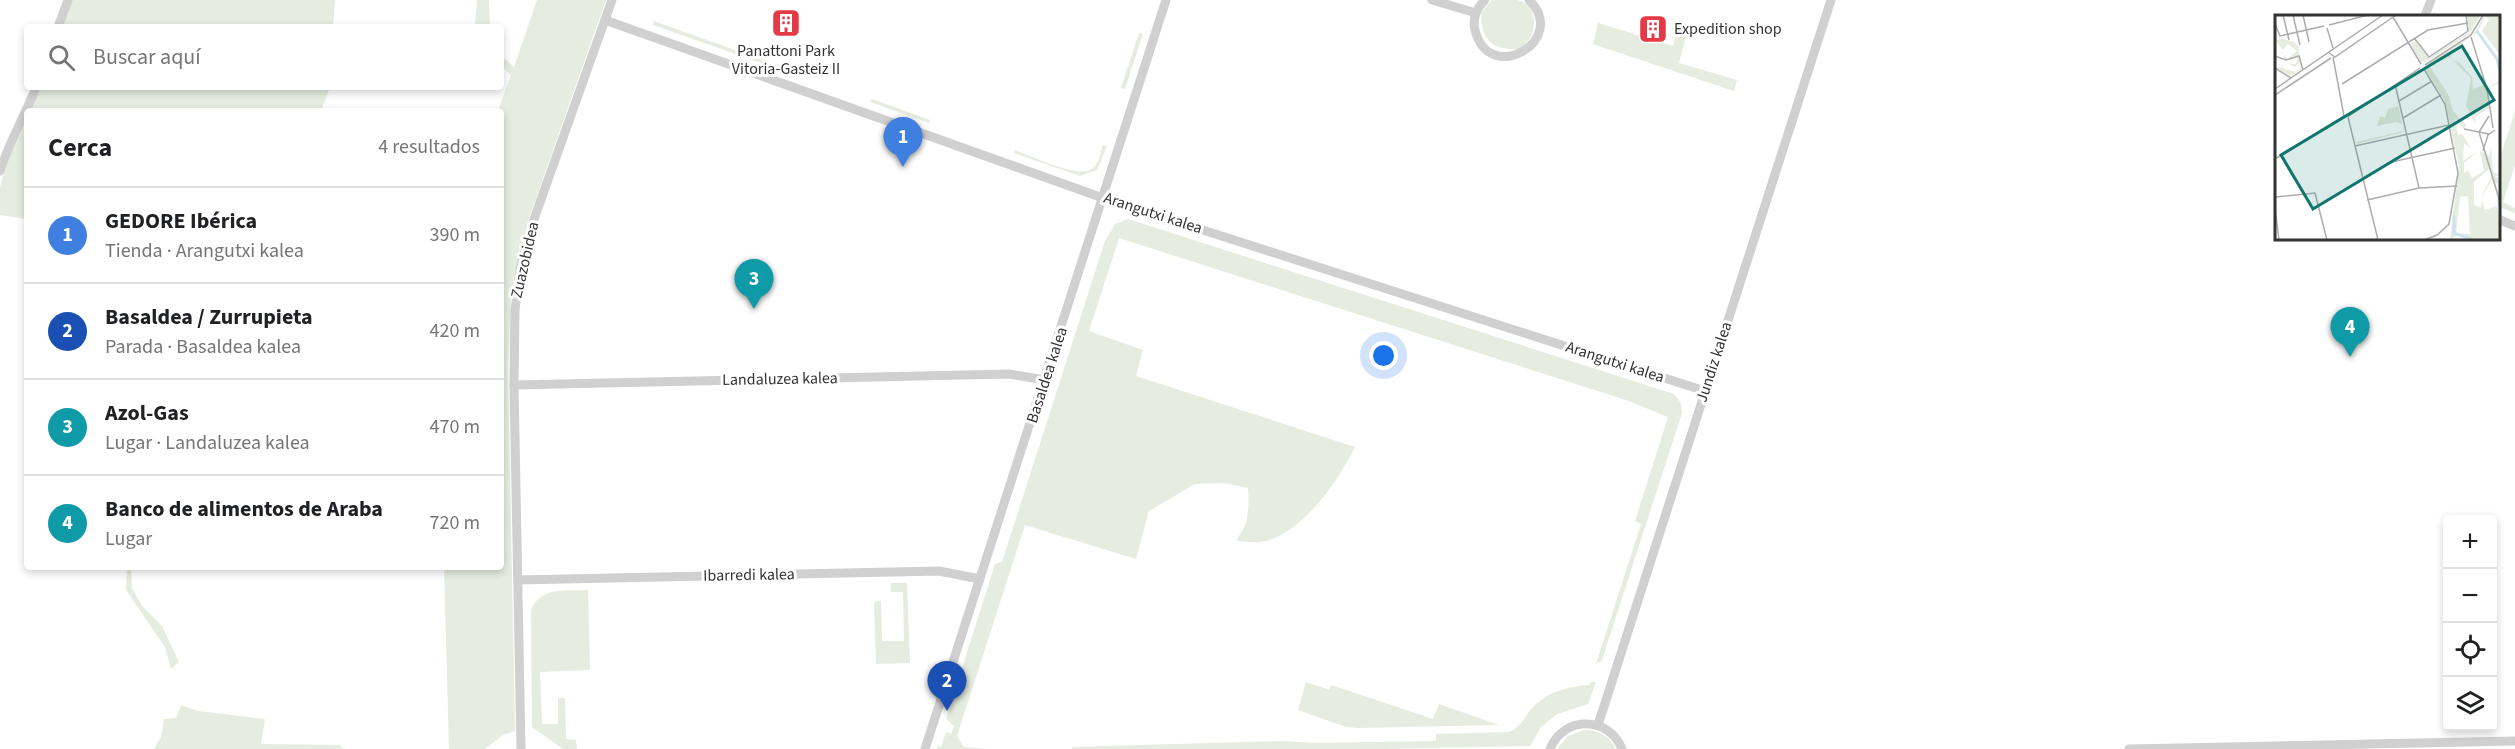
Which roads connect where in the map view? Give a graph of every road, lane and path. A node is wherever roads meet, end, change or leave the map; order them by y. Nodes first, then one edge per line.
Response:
1 (68, 0) edge
2 (612, 0) edge
3 (1166, 0) edge
4 (1432, 0) edge
5 (1485, 0) edge
6 (1529, 0) edge
7 (1831, 0) edge
8 (2431, 0) edge
9 (1476, 14) junction
10 (2425, 15) edge
11 (605, 20) junction
12 (59, 24) edge
13 (35, 90) edge
14 (28, 108) edge
15 (24, 117) edge
16 (0, 171) edge
17 (1103, 198) junction
18 (2500, 219) edge
19 (2515, 226) edge
20 (1045, 380) junction
21 (514, 385) junction
22 (1705, 391) junction
23 (980, 579) junction
24 (518, 580) junction
25 (1598, 725) junction
26 (2515, 741) edge
27 (521, 749) edge
28 (925, 749) edge
29 (1550, 749) edge
30 (1622, 749) edge
31 (2129, 749) edge

1 - 12 street
2 - 11 street, Zuazobidea
3 - 17 street, Basaldea kalea
4 - 9 street
5 - 9 street
6 - 9 street
7 - 22 street, Jundiz kalea
8 - 10 street
11 - 17 street, Arangutxi kalea
11 - 21 street, Zuazobidea
13 - 14 street
15 - 16 street
17 - 20 street, Basaldea kalea
17 - 22 street, Arangutxi kalea
18 - 19 street
20 - 21 street, Landaluzea kalea
20 - 23 street, Basaldea kalea
21 - 24 street, Zuazobidea
22 - 25 street, Jundiz kalea
23 - 24 street, Ibarredi kalea
23 - 28 street, Basaldea kalea
24 - 27 street, Zuazobidea
25 - 29 street
25 - 30 street
26 - 31 street

